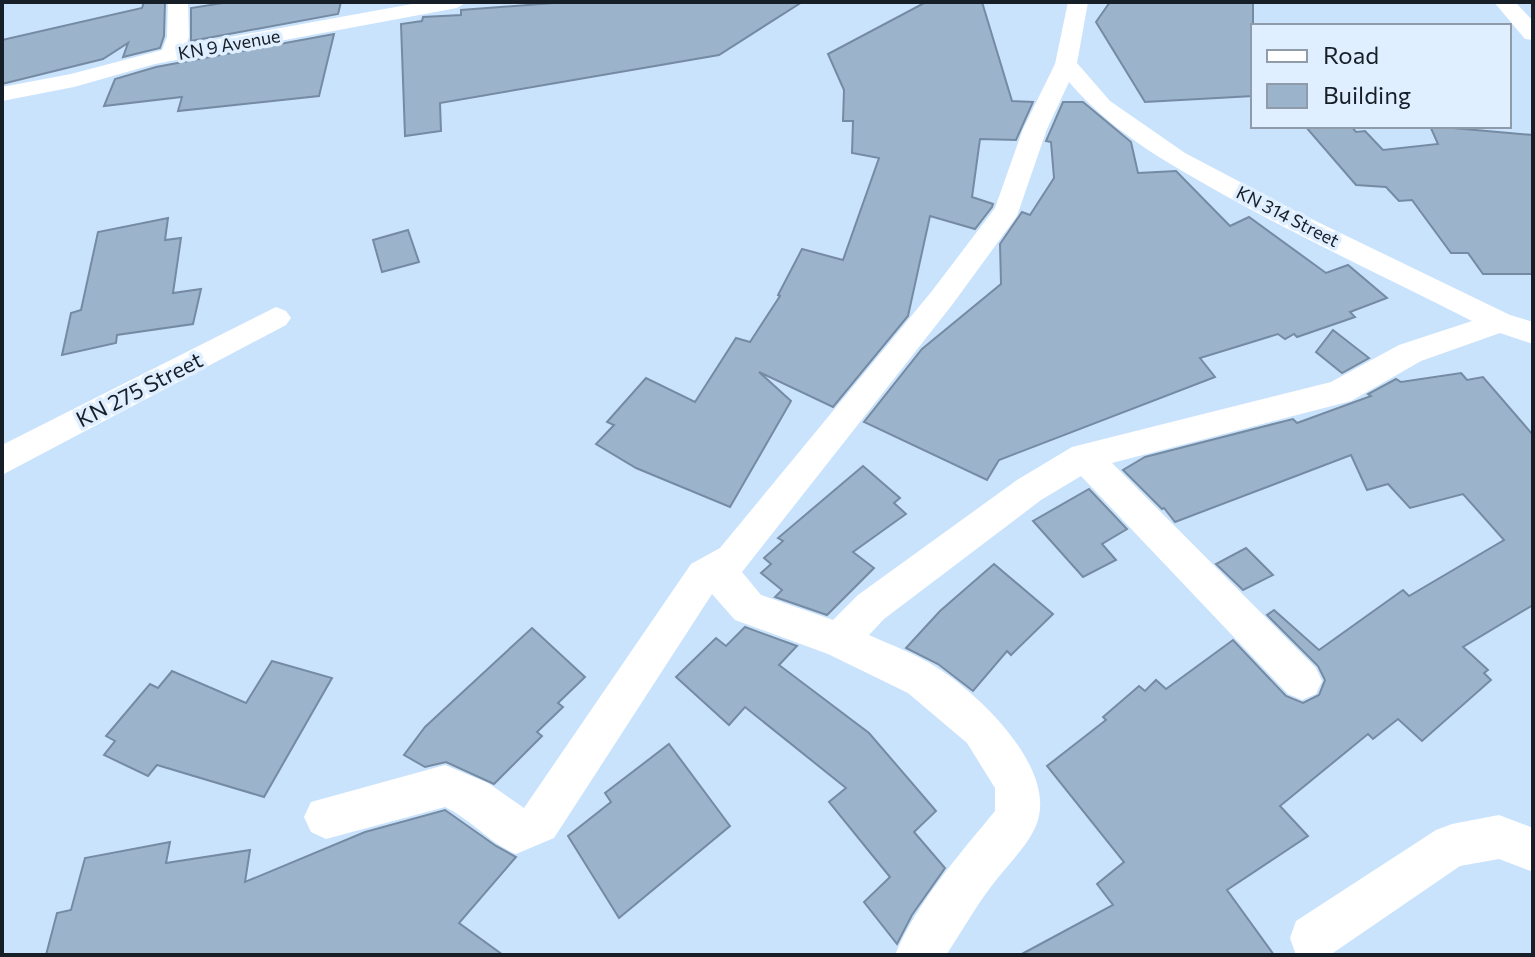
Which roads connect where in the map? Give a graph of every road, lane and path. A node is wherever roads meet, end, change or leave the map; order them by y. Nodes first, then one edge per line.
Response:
1 (178, 2) edge
2 (457, 2) edge
3 (1078, 2) edge
4 (1504, 2) edge
5 (1533, 34) edge
6 (171, 54) junction
7 (1066, 64) junction
8 (2, 94) edge
9 (276, 318) dead end
10 (1500, 322) junction
11 (1533, 333) edge
12 (1084, 457) junction
13 (2, 461) edge
14 (704, 575) junction
15 (839, 640) junction
16 (1302, 681) dead end
17 (326, 817) dead end
18 (1533, 850) edge
19 (1313, 938) dead end
20 (919, 955) edge

1 - 6 street
2 - 6 street, KN 9 Avenue
3 - 7 street
4 - 5 street
6 - 8 street, KN 9 Avenue
7 - 10 street, KN 314 Street
7 - 14 street
9 - 13 street, KN 275 Street
10 - 11 street, KN 314 Street
10 - 12 street
12 - 15 street
12 - 16 street
14 - 15 street
14 - 17 street
15 - 20 street
18 - 19 street

